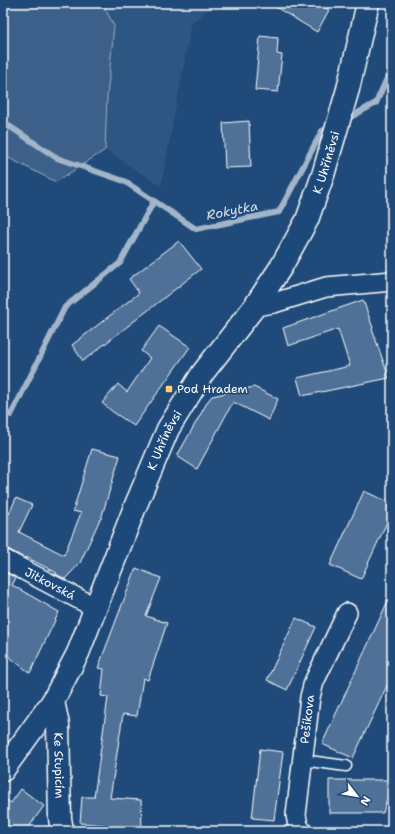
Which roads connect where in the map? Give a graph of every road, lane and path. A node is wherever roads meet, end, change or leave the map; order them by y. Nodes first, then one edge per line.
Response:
1 (368, 3) edge
2 (392, 281) edge
3 (255, 306) junction
4 (3, 559) edge
5 (96, 608) junction
6 (347, 613) dead end
7 (53, 701) junction
8 (302, 760) junction
9 (346, 766) dead end
10 (3, 770) edge
11 (62, 831) edge
12 (302, 831) edge

1 - 3 street, K Uhříněvsi
2 - 3 street
3 - 5 street, K Uhříněvsi
4 - 5 street, Jitkovská
5 - 7 street, K Uhříněvsi
6 - 8 street, Pešíkova
7 - 10 street, K Uhříněvsi
7 - 11 street, Ke Stupicím
8 - 9 lane
8 - 12 street, Pešíkova

